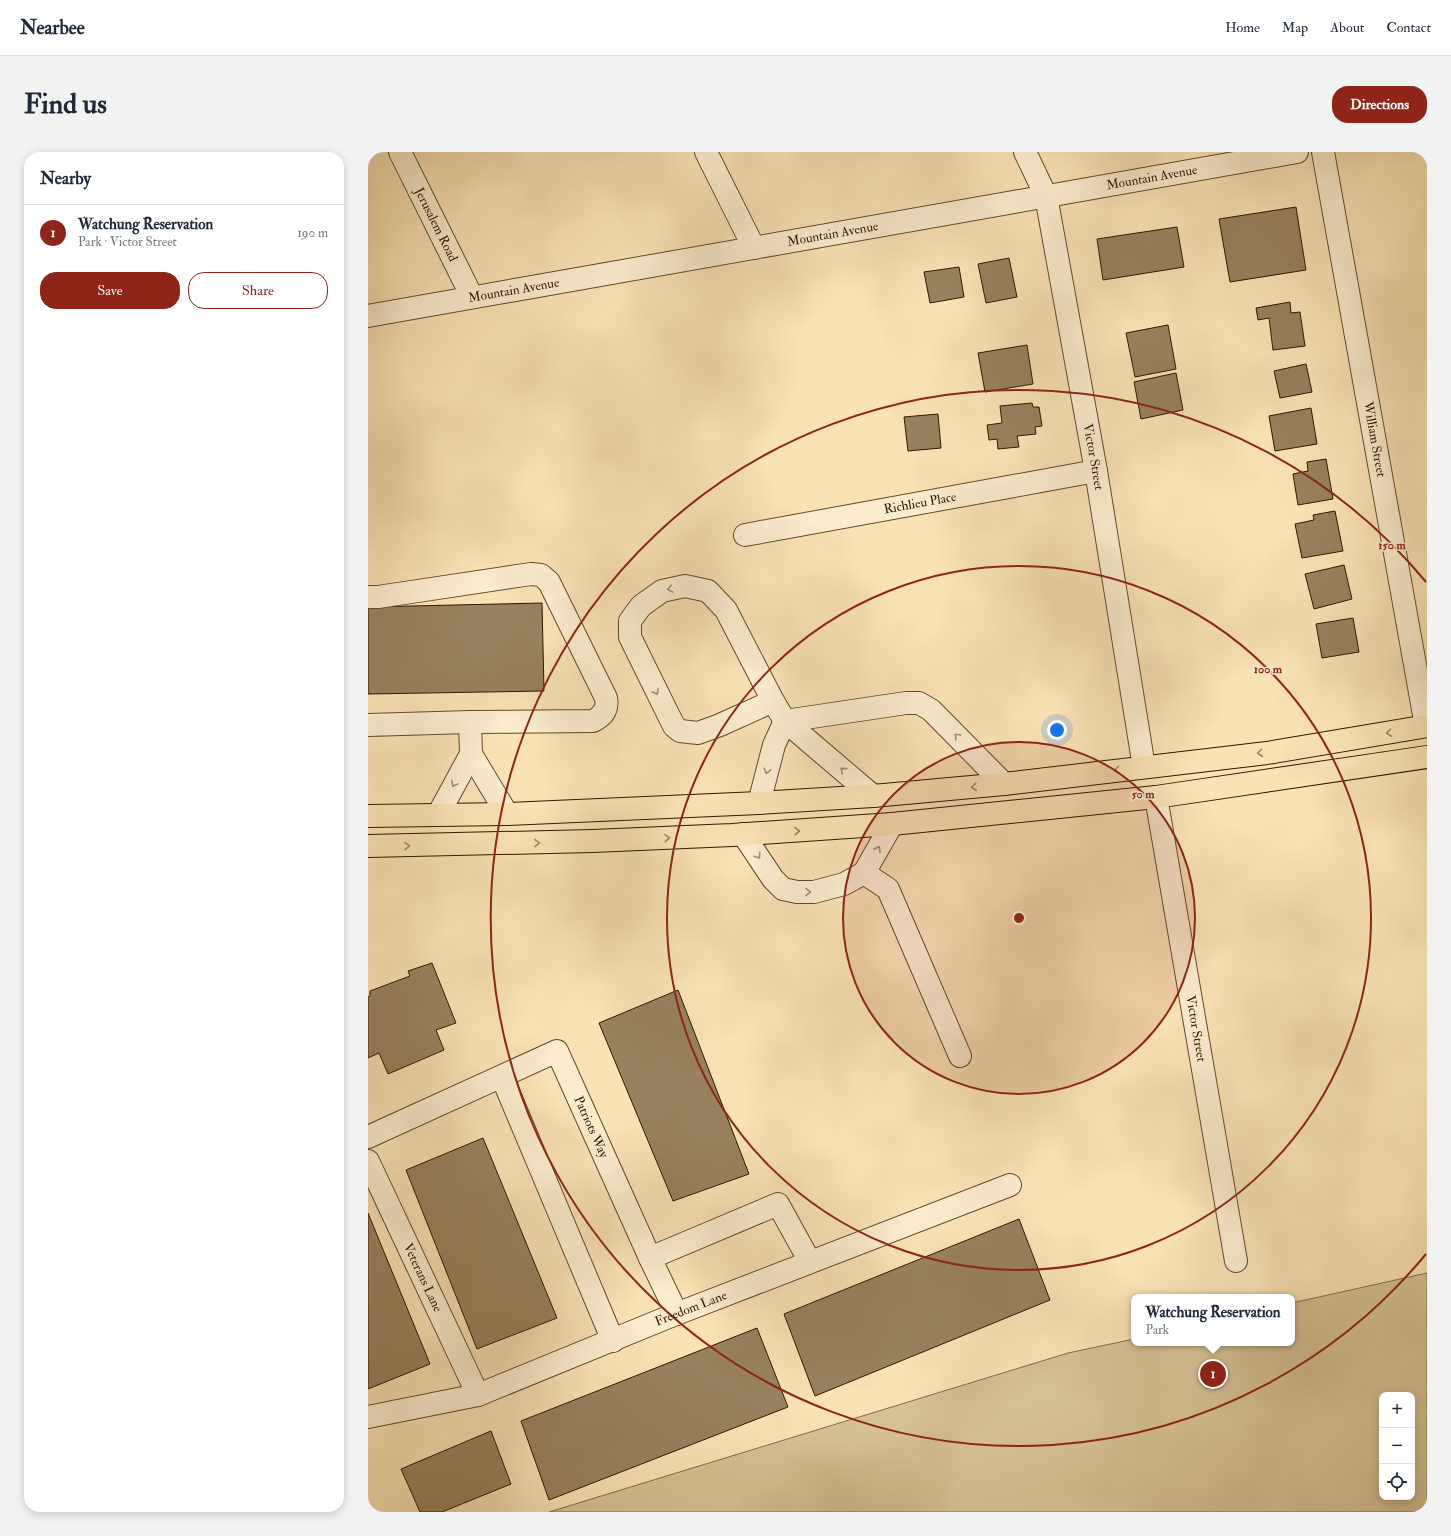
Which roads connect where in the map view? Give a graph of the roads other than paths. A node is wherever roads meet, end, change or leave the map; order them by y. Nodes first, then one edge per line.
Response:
1 (400, 152) edge
2 (706, 152) edge
3 (1025, 152) edge
4 (1297, 152) edge
5 (1323, 152) edge
6 (1046, 196) junction
7 (754, 248) junction
8 (472, 297) junction
9 (368, 316) edge
10 (1096, 470) junction
11 (745, 535) dead end
12 (368, 597) edge
13 (773, 701) junction
14 (785, 721) junction
15 (470, 722) junction
16 (368, 725) edge
17 (1426, 726) edge
18 (471, 754) junction
19 (1427, 757) edge
20 (1144, 767) junction
21 (1004, 784) junction
22 (873, 796) junction
23 (1156, 797) junction
24 (759, 803) junction
25 (506, 814) junction
26 (368, 816) edge
27 (438, 816) junction
28 (892, 824) junction
29 (743, 834) junction
30 (368, 846) edge
31 (864, 873) junction
32 (960, 1056) dead end
33 (502, 1077) junction
34 (368, 1137) edge
35 (368, 1161) edge
36 (1010, 1185) dead end
37 (650, 1258) junction
38 (1236, 1261) dead end
39 (810, 1262) junction
40 (677, 1314) junction
41 (613, 1341) junction
42 (478, 1395) junction
43 (368, 1417) edge

1 - 8 street, Jerusalem Road
2 - 7 street
3 - 6 street, Victor Street
4 - 6 street, Mountain Avenue
5 - 17 street, William Street
6 - 7 street, Mountain Avenue
6 - 10 street, Victor Street
7 - 8 street, Mountain Avenue
8 - 9 street, Mountain Avenue
10 - 11 street, Richlieu Place
10 - 20 street, Victor Street
12 - 15 street
13 -> 13 street
13 - 14 street
21 -> 14 street
22 -> 14 street
14 -> 24 street
15 - 16 street
15 - 18 street
17 -> 20 highway
18 - 25 street
18 -> 27 street
19 - 23 highway
20 -> 21 highway
21 -> 22 highway
22 - 24 highway
23 - 28 highway
23 - 38 street, Victor Street
24 - 25 highway
25 - 27 highway
26 - 27 highway
29 -> 28 highway
31 -> 28 street
30 -> 29 highway
29 -> 31 street
31 - 32 street
33 - 34 street, Patriots Way
33 - 37 street, Patriots Way
33 - 41 street
35 - 42 street, Veterans Lane
36 - 39 street, Freedom Lane
37 - 39 street
37 - 40 street, Patriots Way
39 - 40 street, Freedom Lane
40 - 41 street, Freedom Lane
41 - 42 street, Freedom Lane
42 - 43 street, Freedom Lane

